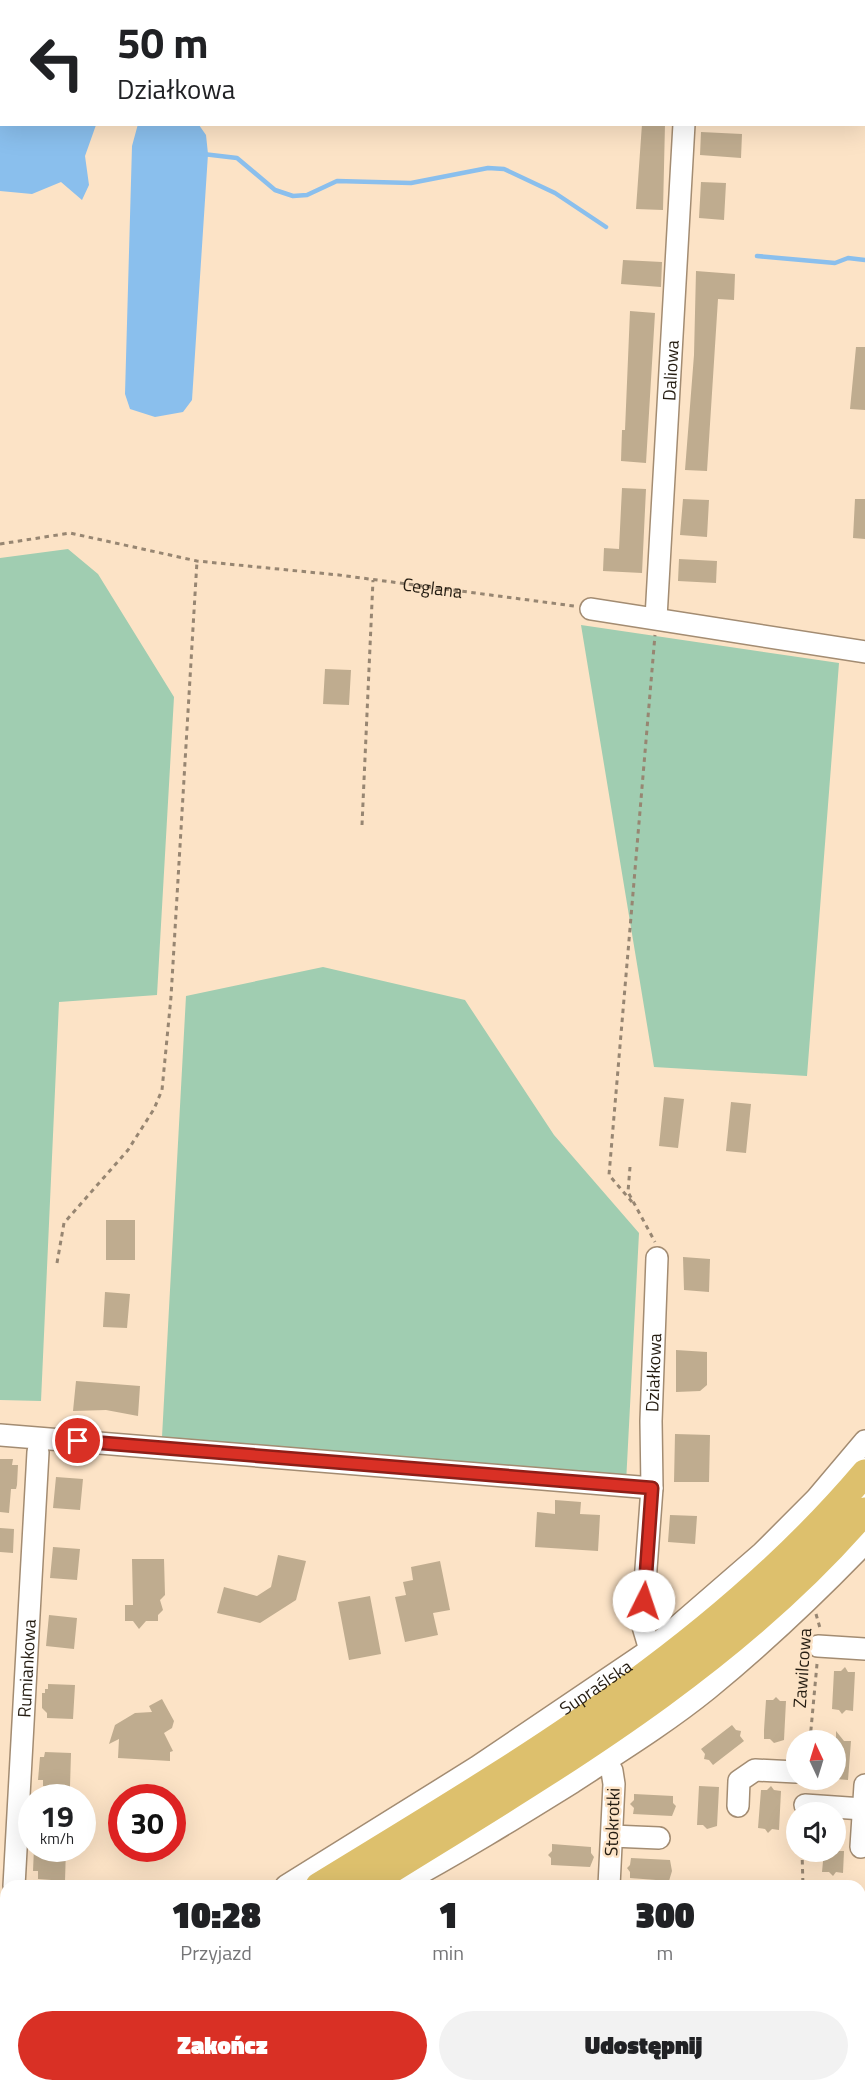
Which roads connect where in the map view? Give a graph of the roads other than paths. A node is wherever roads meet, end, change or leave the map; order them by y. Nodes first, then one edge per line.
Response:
1 (684, 126) edge
2 (591, 609) road end
3 (656, 618) junction
4 (865, 652) edge
5 (657, 1258) road end
6 (0, 1435) edge
7 (865, 1441) edge
8 (38, 1452) dead end
9 (865, 1473) edge
10 (652, 1488) junction
11 (865, 1511) edge
12 (865, 1543) edge
13 (818, 1646) road end
14 (865, 1649) edge
15 (650, 1650) junction
16 (606, 1761) junction
17 (786, 1772) edge
18 (865, 1785) edge
19 (738, 1806) dead end
20 (846, 1808) edge
21 (863, 1809) junction
22 (612, 1836) junction
23 (659, 1838) dead end
24 (861, 1846) dead end
25 (14, 1880) edge
26 (296, 1880) edge
27 (329, 1880) edge
28 (375, 1880) edge
29 (408, 1880) edge
30 (609, 1880) edge

1 - 3 street, Daliowa
2 - 3 street
3 - 4 street
5 - 10 street, Działkowa
6 - 10 street
7 - 15 street, Supraślska
8 - 25 street, Rumiankowa
9 - 27 main road
10 - 15 street, Działkowa
11 - 28 main road
12 - 16 street
13 - 14 street
15 - 26 street, Supraślska
16 - 22 street, Stokrotki
16 - 29 street
17 - 19 street
18 - 21 street
20 - 21 street
21 - 24 street
22 - 23 street
22 - 30 street, Stokrotki

